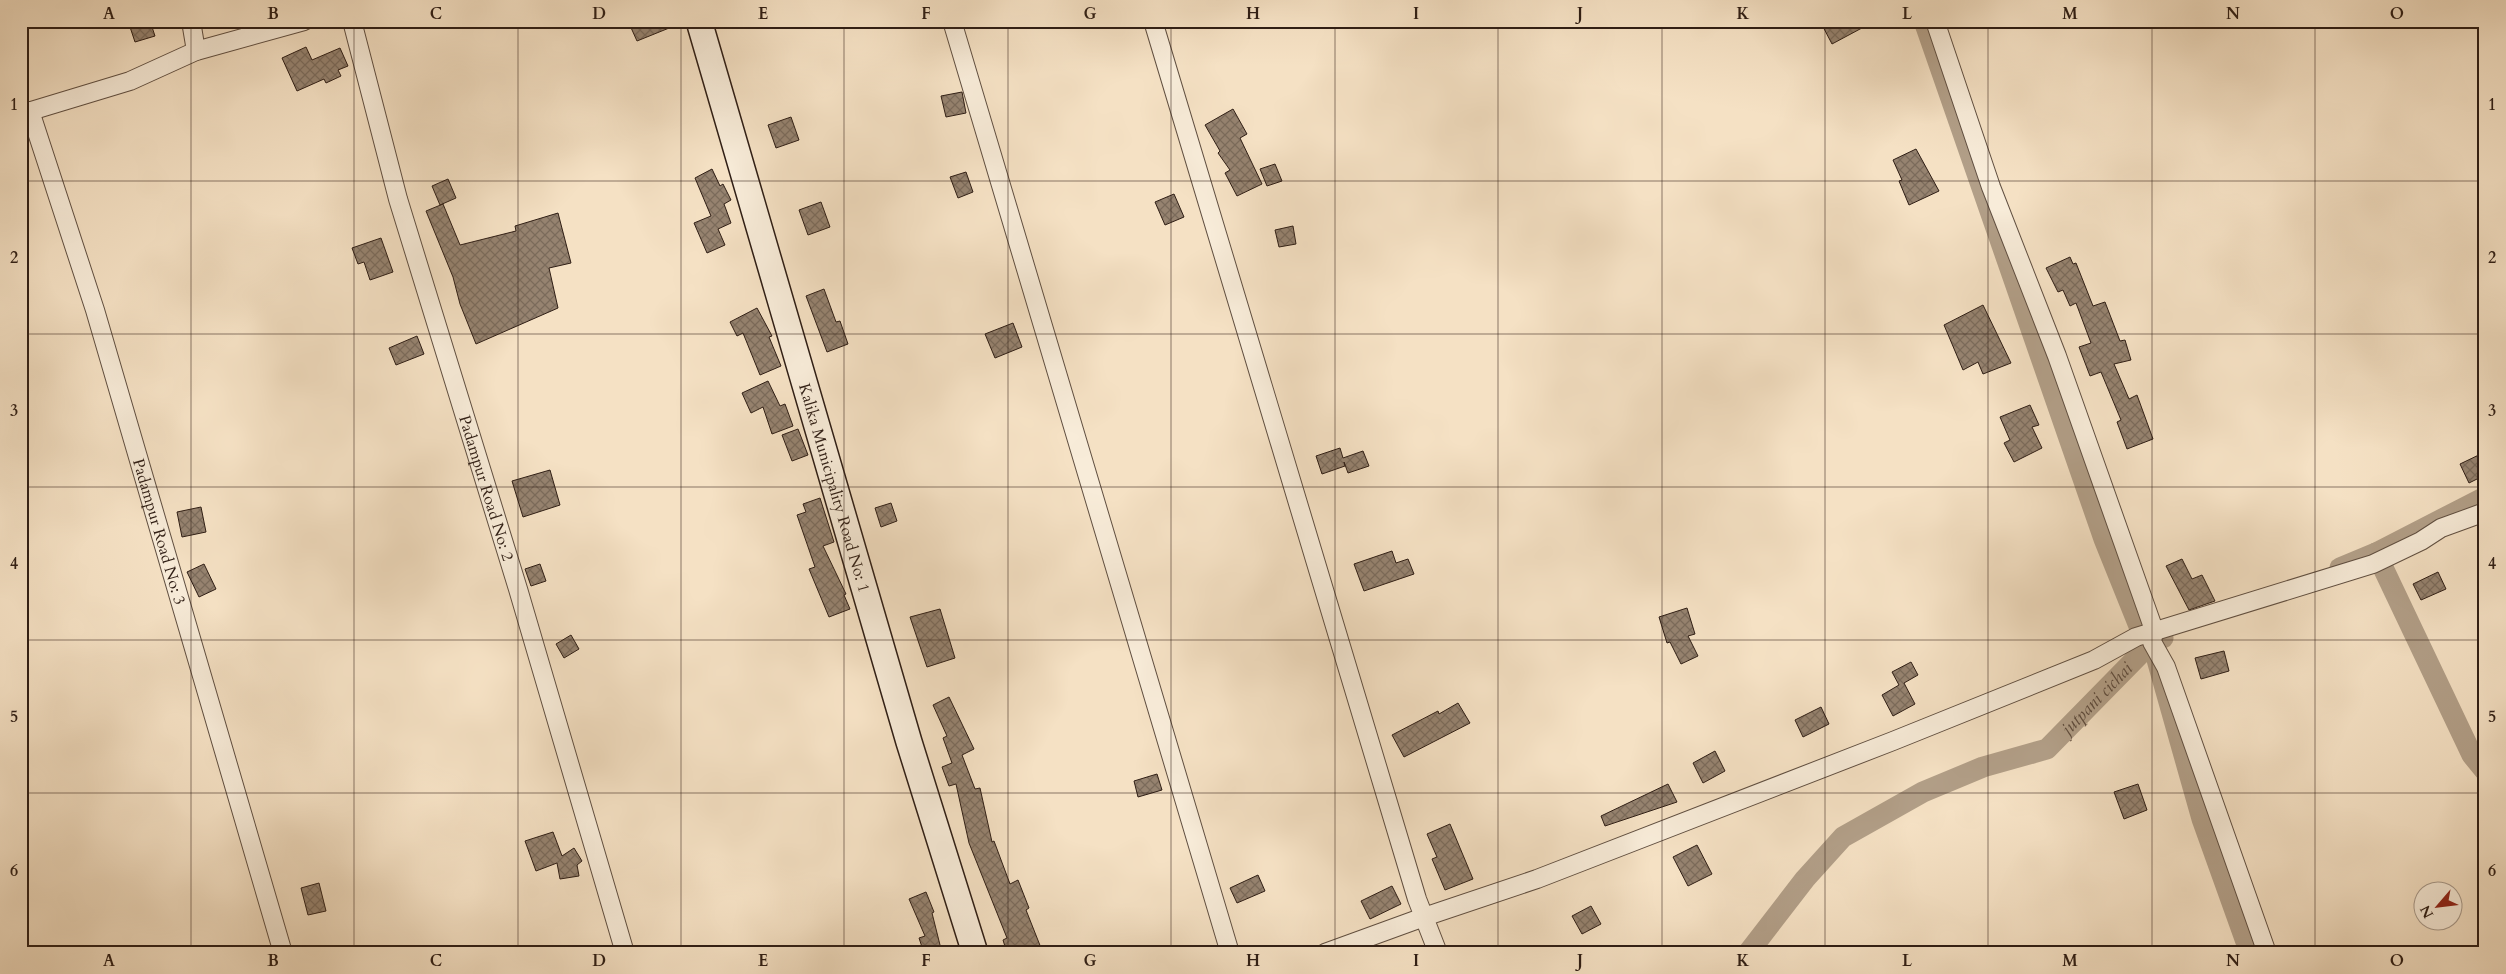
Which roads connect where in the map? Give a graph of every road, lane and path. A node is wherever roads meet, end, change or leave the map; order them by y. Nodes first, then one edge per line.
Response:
1 (191, 21) edge
2 (304, 21) edge
3 (352, 21) edge
4 (699, 21) edge
5 (952, 21) edge
6 (1152, 21) edge
7 (1935, 21) edge
8 (196, 51) junction
9 (26, 112) edge
10 (2485, 512) edge
11 (2146, 633) junction
12 (1424, 917) junction
13 (283, 953) edge
14 (625, 953) edge
15 (975, 953) edge
16 (1230, 953) edge
17 (1325, 953) edge
18 (1438, 953) edge
19 (2266, 953) edge

1 - 8 street
2 - 8 street
3 - 14 street, Padampur Road No: 2
4 - 15 street, Kalika Municipality Road No: 1
5 - 16 street
6 - 12 street
7 - 11 street
8 - 9 street
9 - 13 street, Padampur Road No: 3
10 - 11 street
11 - 12 street
11 - 19 street
12 - 17 street
12 - 18 street

